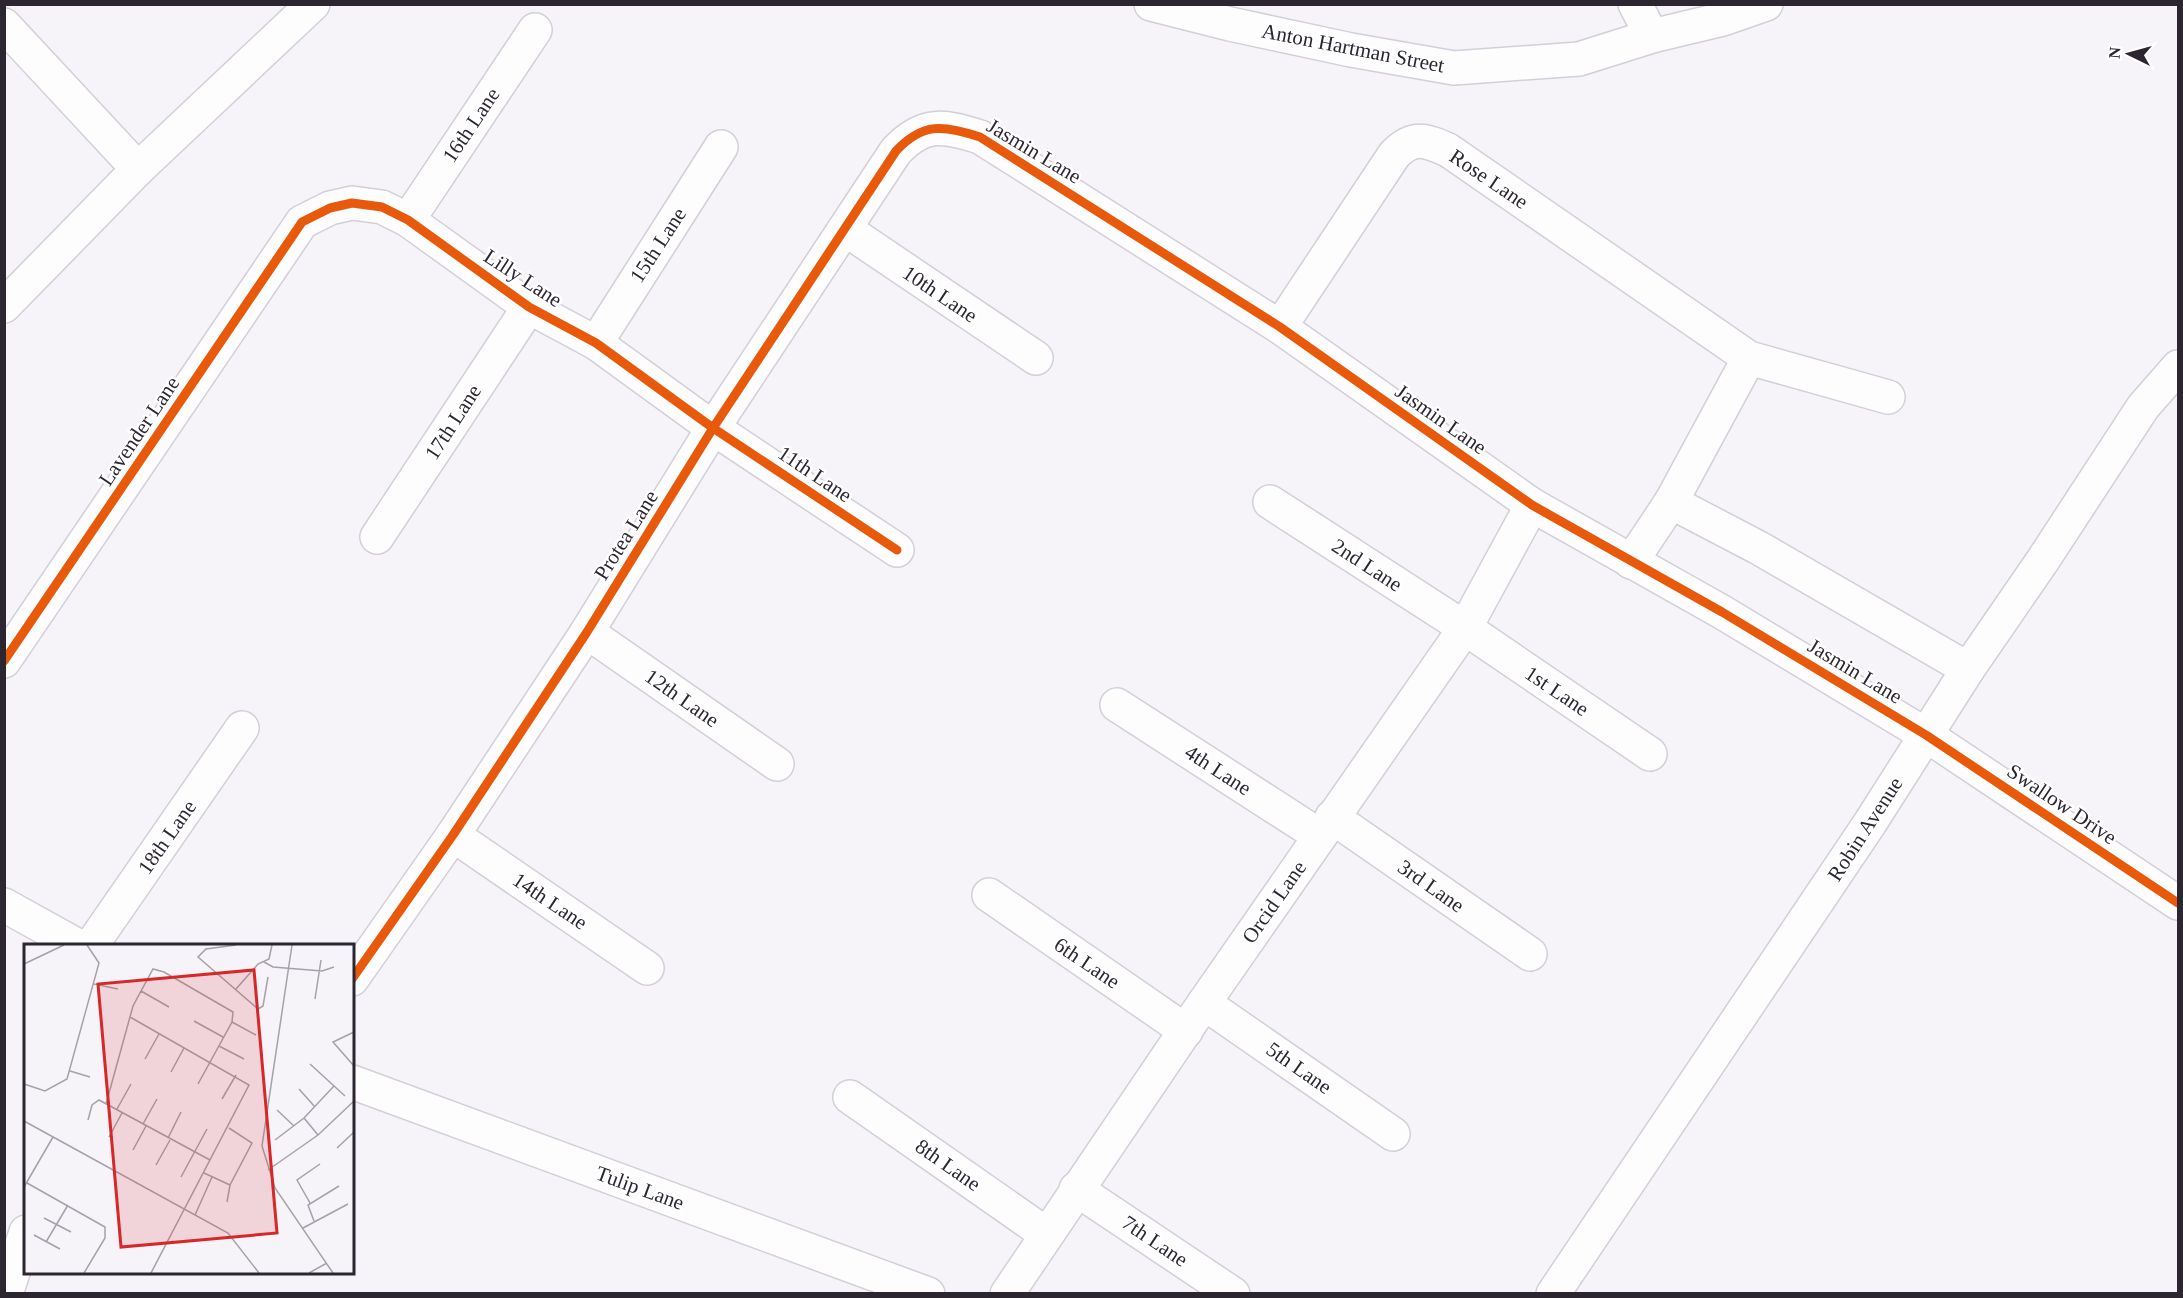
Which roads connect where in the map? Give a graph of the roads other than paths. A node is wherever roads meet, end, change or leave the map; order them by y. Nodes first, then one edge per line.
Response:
1 (313, 4) edge
2 (1151, 4) edge
3 (1635, 4) edge
4 (1766, 4) edge
5 (4, 25) edge
6 (535, 30) dead end
7 (1652, 36) junction
8 (941, 128) joint
9 (721, 147) dead end
10 (138, 169) junction
11 (408, 220) junction
12 (302, 222) joint
13 (845, 229) junction
14 (4, 306) edge
15 (529, 307) junction
16 (1280, 327) junction
17 (596, 343) junction
18 (1036, 358) dead end
19 (1749, 358) junction
20 (2178, 367) edge
21 (1888, 397) dead end
22 (713, 428) junction
23 (1270, 502) dead end
24 (1671, 502) junction
25 (1532, 506) junction
26 (377, 537) dead end
27 (897, 550) dead end
28 (1631, 562) junction
29 (1465, 628) junction
30 (587, 632) junction
31 (4, 661) edge
32 (1968, 669) junction
33 (1117, 705) dead end
34 (242, 728) dead end
35 (1926, 735) junction
36 (1650, 754) dead end
37 (777, 765) dead end
38 (1326, 827) junction
39 (453, 835) junction
40 (989, 895) dead end
41 (2178, 903) edge
42 (4, 905) edge
43 (76, 944) edge
44 (92, 944) edge
45 (1530, 954) dead end
46 (647, 968) dead end
47 (354, 976) edge
48 (1204, 1003) junction
49 (1185, 1030) junction
50 (354, 1083) edge
51 (850, 1097) dead end
52 (1393, 1134) dead end
53 (1076, 1189) junction
54 (1046, 1234) junction
55 (24, 1238) edge
56 (6, 1293) edge
57 (928, 1293) edge
58 (1007, 1293) edge
59 (1233, 1293) edge
60 (1553, 1293) edge

1 - 10 street
2 - 7 street, Anton Hartman Street
3 - 7 street
4 - 7 street, Anton Hartman Street
5 - 10 street
6 - 11 street, 16th Lane
8 - 13 street, Protea Lane
8 - 16 street, Jasmin Lane
9 - 17 street, 15th Lane
10 - 14 street
11 - 12 street, Lilly Lane
11 - 15 street, Lilly Lane
12 - 31 street, Lavender Lane
13 - 18 street, 10th Lane
13 - 22 street, Protea Lane
15 - 17 street, Lilly Lane
15 - 26 street, 17th Lane
16 - 19 street, Rose Lane
16 - 25 street, Jasmin Lane
17 - 22 street, Lilly Lane
19 - 21 street, Rose Lane
19 - 24 street
20 - 32 street, Robin Avenue
22 - 27 street, 11th Lane
22 - 30 street, Protea Lane
23 - 29 street, 2nd Lane
24 - 28 street
24 - 32 street
25 - 28 street, Jasmin Lane
25 - 29 street, Orcid Lane
28 - 35 street, Jasmin Lane
29 - 36 street, 1st Lane
29 - 38 street, Orcid Lane
30 - 37 street, 12th Lane
30 - 39 street, Protea Lane
32 - 35 street, Robin Avenue
33 - 38 street, 4th Lane
34 - 44 street, 18th Lane
35 - 41 street, Swallow Drive
35 - 60 street, Robin Avenue
38 - 45 street, 3rd Lane
38 - 48 street, Orcid Lane
39 - 46 street, 14th Lane
39 - 47 street, Protea Lane
40 - 49 street, 6th Lane
42 - 43 street
48 - 49 street, Orcid Lane
48 - 52 street, 5th Lane
49 - 53 street, Orcid Lane
50 - 57 street, Tulip Lane
51 - 54 street, 8th Lane
53 - 54 street, Orcid Lane
53 - 59 street, 7th Lane
54 - 58 street, Orcid Lane
55 - 56 street

